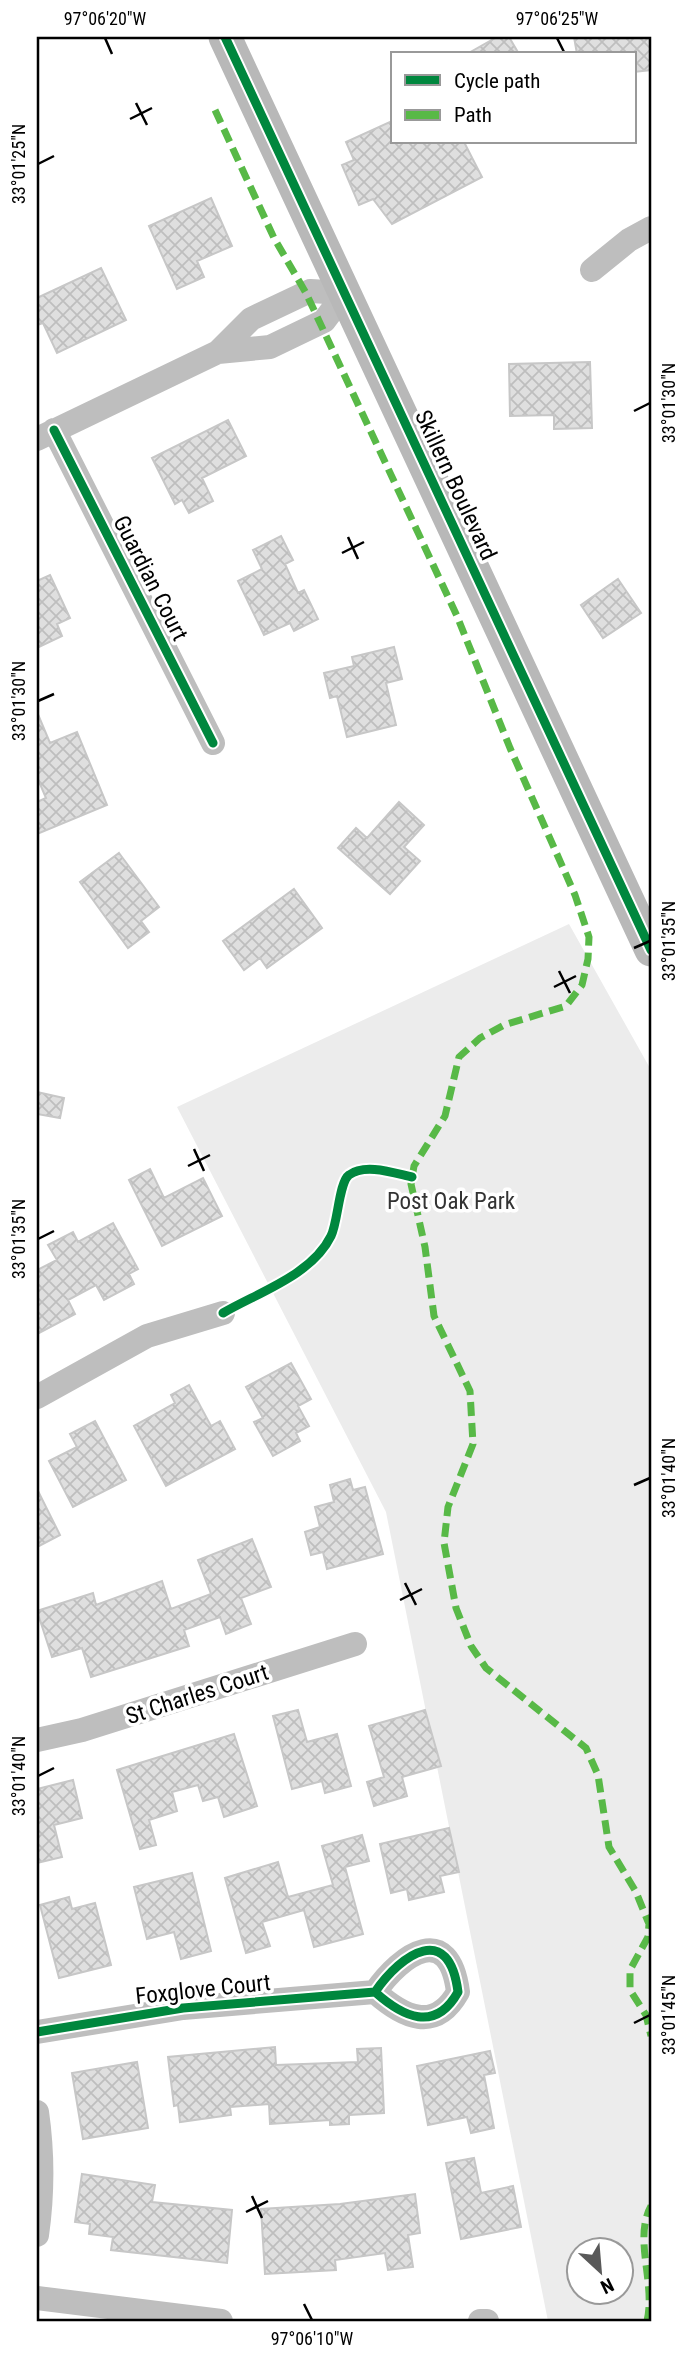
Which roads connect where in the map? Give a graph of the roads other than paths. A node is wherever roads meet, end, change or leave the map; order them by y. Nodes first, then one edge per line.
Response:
1 (225, 37) edge
2 (651, 229) edge
3 (592, 270) dead end
4 (345, 293) junction
5 (218, 352) junction
6 (45, 435) edge
7 (213, 743) dead end
8 (651, 950) edge
9 (223, 1313) dead end
10 (37, 1397) edge
11 (355, 1644) dead end
12 (37, 1740) edge
13 (375, 1992) dead end
14 (37, 2032) edge
15 (37, 2112) edge
16 (37, 2235) edge
17 (37, 2298) edge
18 (221, 2321) edge
19 (480, 2321) edge
20 (487, 2321) edge

1 - 4 street, Skillern Boulevard
2 - 3 street
4 - 5 street
4 - 5 street
4 - 8 street, Skillern Boulevard
5 - 6 street
6 - 7 street, Guardian Court
9 - 10 street
11 - 12 street, St Charles Court
13 - 14 street, Foxglove Court
15 - 16 street
17 - 18 street
19 - 20 street

